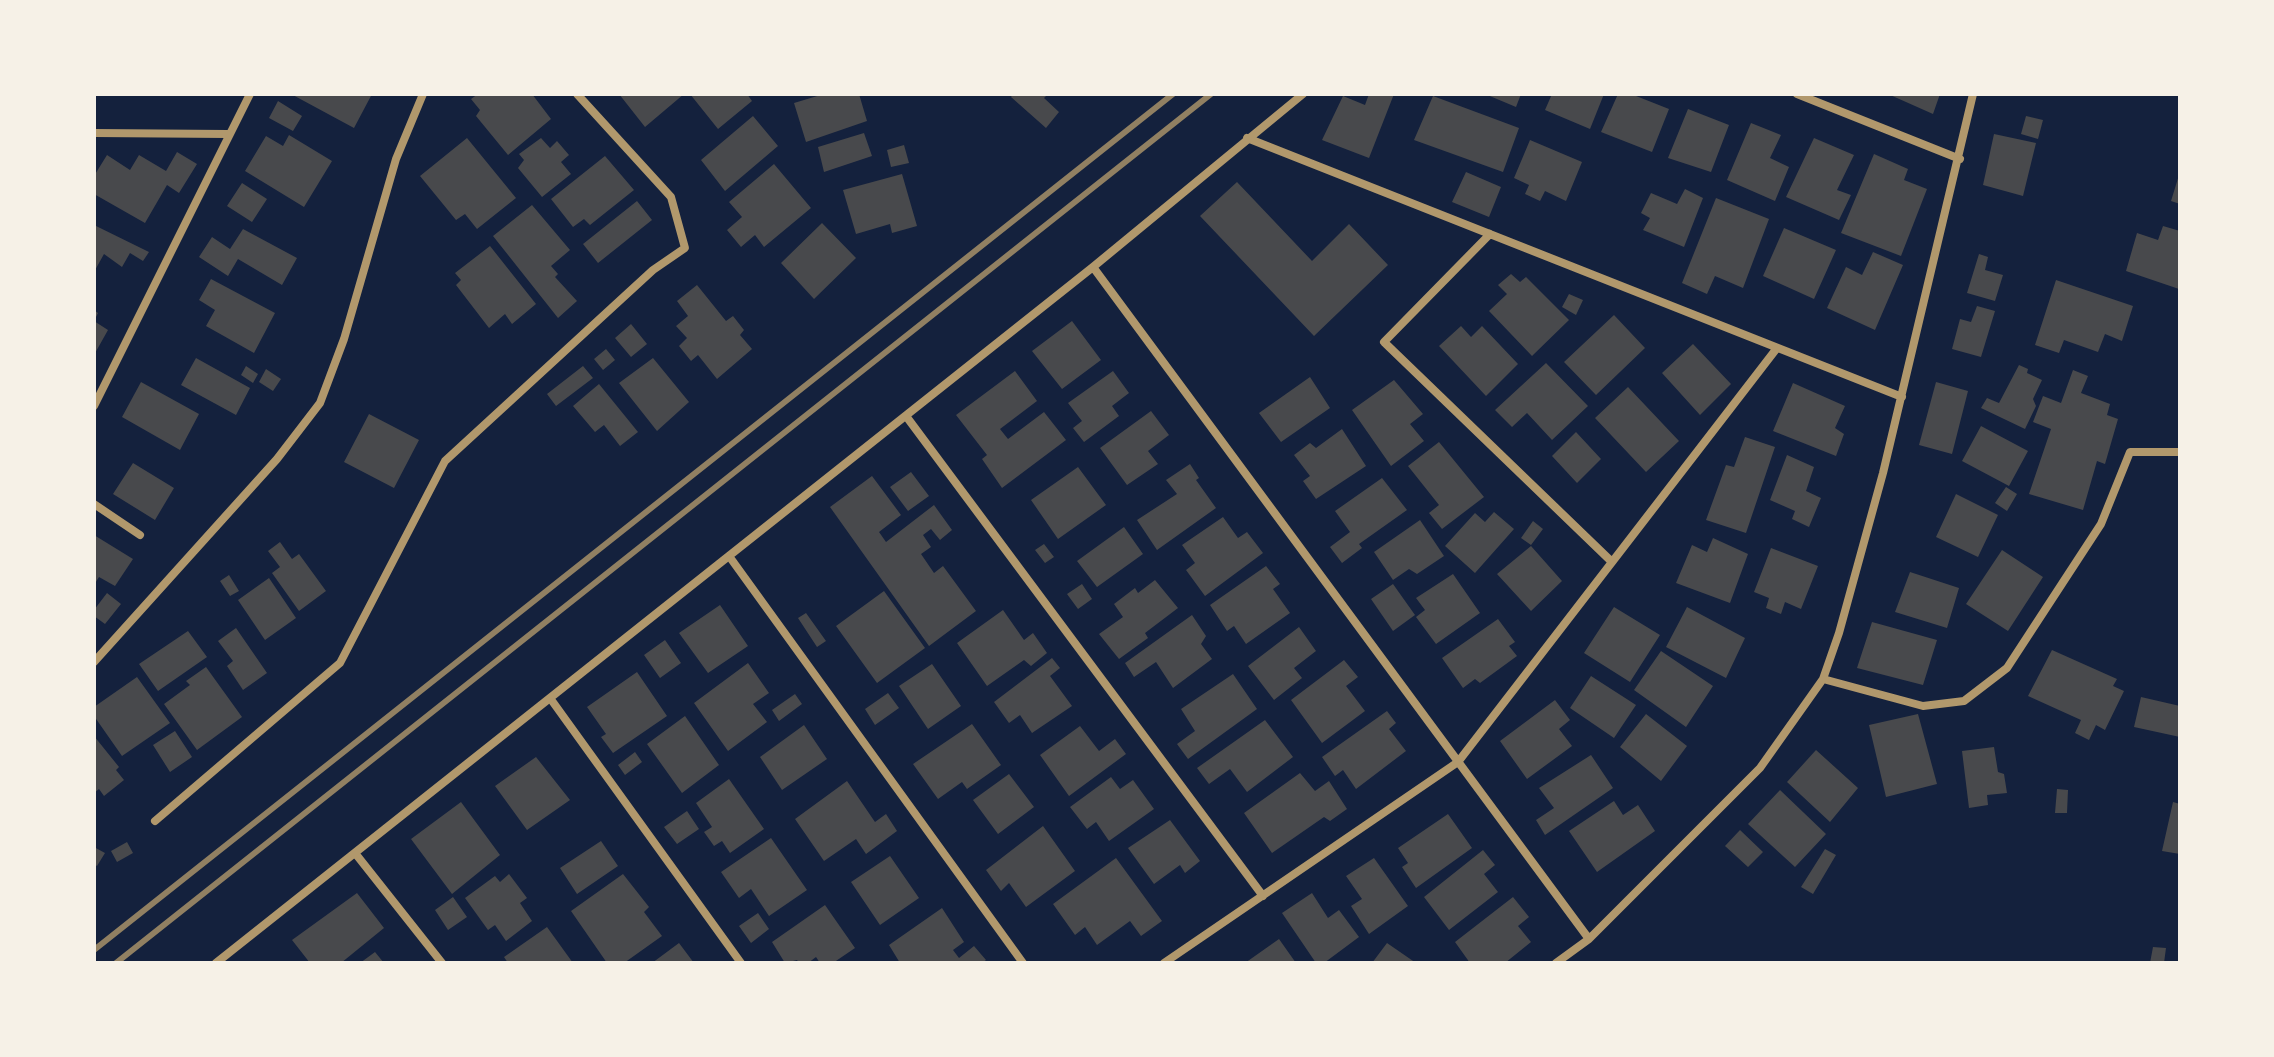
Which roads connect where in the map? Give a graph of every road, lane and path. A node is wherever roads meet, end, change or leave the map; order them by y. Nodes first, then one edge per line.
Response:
1 (250, 94) edge
2 (423, 94) edge
3 (577, 94) edge
4 (1303, 94) edge
5 (1797, 94) edge
6 (1973, 94) edge
7 (94, 133) edge
8 (228, 134) junction
9 (1247, 138) junction
10 (1960, 159) junction
11 (1490, 234) junction
12 (1093, 267) junction
13 (1777, 348) junction
14 (1902, 397) junction
15 (94, 406) edge
16 (906, 416) junction
17 (2180, 452) edge
18 (94, 504) edge
19 (140, 535) dead end
20 (729, 556) junction
21 (1612, 562) junction
22 (94, 662) edge
23 (1823, 679) junction
24 (550, 698) junction
25 (1458, 762) junction
26 (155, 821) dead end
27 (355, 853) junction
28 (1263, 896) junction
29 (1589, 939) junction
30 (216, 963) edge
31 (442, 963) edge
32 (741, 963) edge
33 (1023, 963) edge
34 (1164, 963) edge
35 (1556, 963) edge

1 - 8 street
2 - 22 street
3 - 26 street
4 - 9 street
5 - 10 street
6 - 10 street
7 - 8 street
8 - 15 street
9 - 11 street
9 - 12 street
10 - 14 street
11 - 13 street
11 - 21 street
12 - 16 street
12 - 25 street
13 - 14 street
13 - 21 street
14 - 23 street
16 - 20 street
16 - 28 street
17 - 23 street
18 - 19 street
20 - 24 street
20 - 33 street
21 - 25 street
23 - 29 street
24 - 27 street
24 - 32 street
25 - 28 street
25 - 29 street
27 - 30 street
27 - 31 street
28 - 34 street
29 - 35 street

